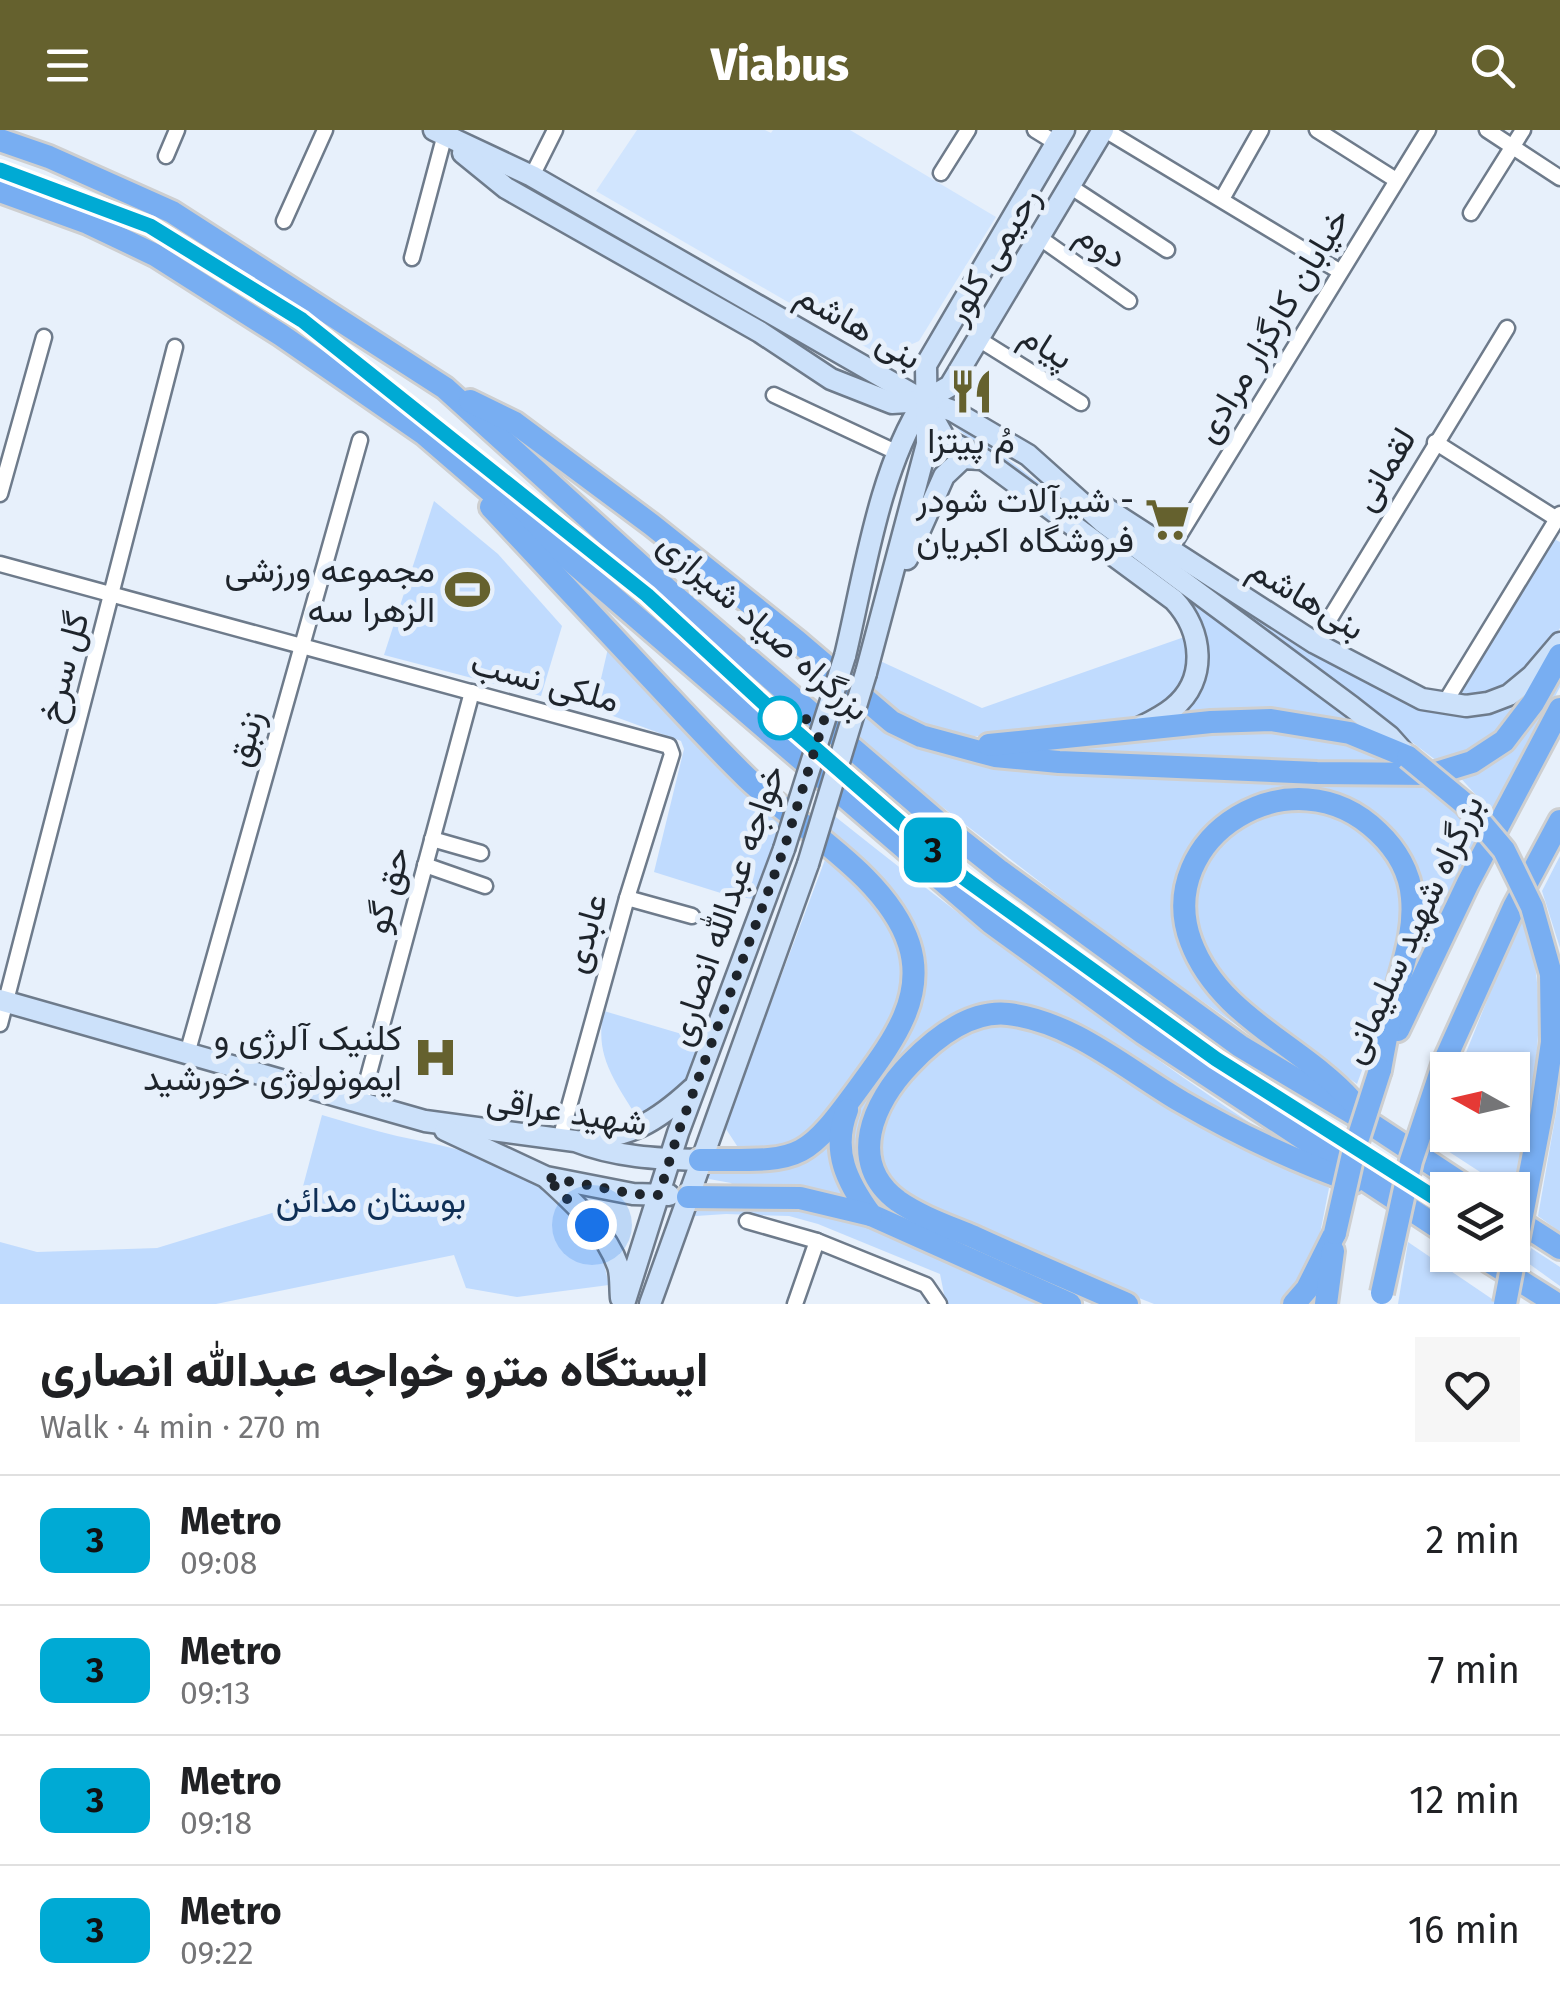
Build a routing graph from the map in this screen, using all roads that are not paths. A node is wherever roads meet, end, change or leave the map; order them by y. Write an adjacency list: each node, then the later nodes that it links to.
1 (177, 130): 16 (street)
2 (325, 130): 25 (street)
3 (555, 130): 18 (street)
4 (968, 130): 17 (street)
5 (1035, 130): 13 (street)
6 (1104, 130): 21 (main road, رحیمی کلور); 23 (street)
7 (1261, 130): 23 (street)
8 (1317, 130): 20 (street)
9 (1428, 130): 20 (street, خیابان کارگزار مرادی)
10 (1486, 130): 15 (street)
11 (1523, 130): 15 (street)
12 (438, 132): 18 (main road, بنی هاشم); 28 (street); 37 (main road, بنی هاشم)
13 (1060, 137): 37 (main road)
14 (0, 140): 35 (highway, بزرگراه صیاد شیرازی)
15 (1512, 146): 19 (street); 24 (street)
16 (166, 156)
17 (941, 173)
18 (532, 176): 37 (main road, بنی هاشم)
19 (1560, 178)
20 (1396, 180): 29 (street, خیابان کارگزار مرادی)
21 (1071, 186): 26 (main road, رحیمی کلور); 27 (street)
22 (0, 192): 39 (highway)
23 (1222, 199): 29 (street)
24 (1471, 213)
25 (284, 221)
26 (1040, 238): 30 (street, دوم); 33 (main road, رحیمی کلور)
27 (1168, 250)
28 (412, 258)
29 (1339, 271): 47 (street, خیابان کارگزار مرادی)
30 (1128, 301)
31 (1507, 328): 41 (street, لقمانی)
32 (44, 337): 45 (street)
33 (980, 340): 37 (main road, رحیمی کلور); 38 (street, پیام)
34 (175, 347): 49 (street, گل سرخ)
35 (446, 388): 60 (highway); 77 (highway, بزرگراه صیاد شیرازی)
36 (774, 395): 42 (street)
37 (924, 401): 42 (main road, خواجه عبدالله انصاری); 43 (main road); 44 (main road); 50 (main road, خواجه عبدالله انصاری)
38 (1082, 403)
39 (424, 434): 74 (highway); 83 (highway)
40 (360, 440): 53 (street, زنبق)
41 (1436, 442): 46 (street); 51 (street, لقمانی)
42 (898, 453): 73 (main road, خواجه عبدالله انصاری, bridge)
43 (1028, 454): 47 (main road, بنی‌هاشم); 61 (main road)
44 (983, 459): 50 (main road); 58 (main road)
45 (0, 494)
46 (1558, 517): 56 (street)
47 (1170, 552): 51 (main road, بنی‌هاشم)
48 (0, 564): 49 (street, ملکی نسب)
49 (113, 594): 53 (street, ملکی نسب); 69 (street, گل سرخ)
50 (884, 612): 80 (main road, خواجه عبدالله انصاری, bridge)
51 (1315, 643): 56 (main road, بنی‌هاشم)
52 (1560, 643): 56 (main road, بنی‌هاشم)
53 (302, 645): 55 (street, ملکی نسب); 71 (street, زنبق)
54 (1560, 655): 60 (highway)
55 (472, 692): 59 (street, ملکی نسب); 63 (street, حق گو)
56 (1444, 704)
57 (1560, 709): 72 (highway, بزرگراه شهید سلیمانی)
58 (1134, 730): 60 (highway); 61 (highway)
59 (669, 746): 67 (street, عابدی)
60 (970, 748)
61 (1408, 756): 104 (highway, bridge)
62 (1560, 821): 95 (highway, bridge)
63 (432, 839): 64 (street); 65 (street, حق گو)
64 (481, 853)
65 (425, 865): 66 (street); 75 (street, حق گو)
66 (485, 886)
67 (627, 898): 68 (street); 78 (street, عابدی)
68 (692, 916)
69 (3, 1000): 70 (street, گل سرخ); 71 (main road, شهید عراقی)
70 (0, 1024)
71 (187, 1054): 75 (main road, شهید عراقی)
72 (1380, 1070): 77 (highway); 90 (highway, بزرگراه شهید سلیمانی, bridge)
73 (697, 1085): 78 (main road); 79 (main road, خواجه عبدالله انصاری)
74 (851, 1098): 80 (highway); 86 (highway)
75 (360, 1103): 76 (main road, شهید عراقی)
76 (425, 1121): 78 (main road, شهید عراقی); 82 (main road, شهید عراقی)
77 (1374, 1126): 81 (highway, بزرگراه صیاد شیرازی)
78 (568, 1141): 79 (main road, شهید عراقی)
79 (670, 1160): 80 (main road, شهید عراقی); 84 (main road, خواجه عبدالله انصاری)
80 (700, 1160): 85 (main road, خواجه عبدالله انصاری)
81 (1444, 1172)
82 (546, 1177): 84 (main road, شهید عراقی); 96 (main road)
83 (1386, 1194): 88 (highway); 101 (highway)
84 (659, 1195): 85 (main road, شهید عراقی); 96 (main road, خواجه عبدالله انصاری)
85 (688, 1197): 86 (highway); 97 (main road, خواجه عبدالله انصاری)
86 (871, 1215): 100 (highway)
87 (748, 1221): 91 (street)
88 (1430, 1222)
89 (1530, 1229): 92 (highway)
90 (1335, 1233): 102 (highway); 103 (highway, بزرگراه شهید سلیمانی)
91 (817, 1241): 98 (street); 99 (street)
92 (1560, 1248)
93 (1493, 1272): 105 (highway)
94 (1505, 1272): 106 (highway)
95 (1381, 1299)
96 (623, 1304)
97 (650, 1304)
98 (795, 1304)
99 (939, 1304)
100 (1070, 1304)
101 (1127, 1304)
102 (1294, 1304)
103 (1326, 1304)
104 (1505, 1304)
105 (1520, 1304)
106 (1557, 1304)

